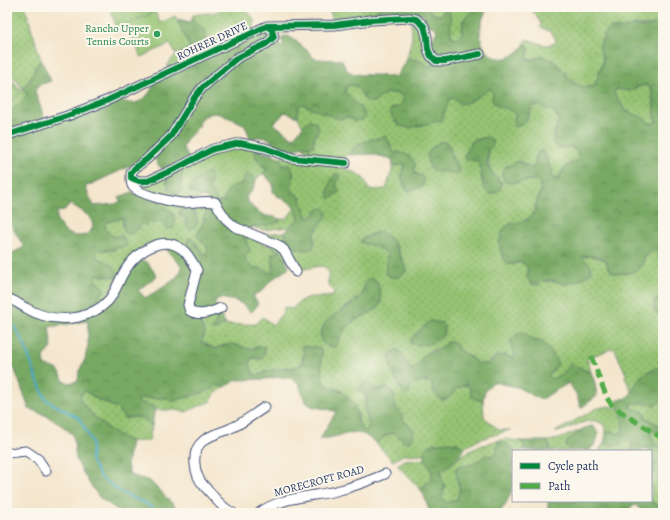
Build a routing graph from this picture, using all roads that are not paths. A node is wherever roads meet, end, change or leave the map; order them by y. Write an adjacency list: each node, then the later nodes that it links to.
1 (267, 26): 2 (street, ROHRER DRIVE); 3 (street, ROHRER DRIVE); 5 (street)
2 (480, 54)
3 (7, 135)
4 (346, 163): 5 (street)
5 (131, 178): 6 (street)
6 (296, 272)
7 (7, 298): 8 (street)
8 (221, 308)
9 (265, 407): 13 (street)
10 (7, 453): 11 (street)
11 (46, 471)
12 (385, 474): 14 (street, MORECROFT ROAD)
13 (233, 513)
14 (259, 513)

